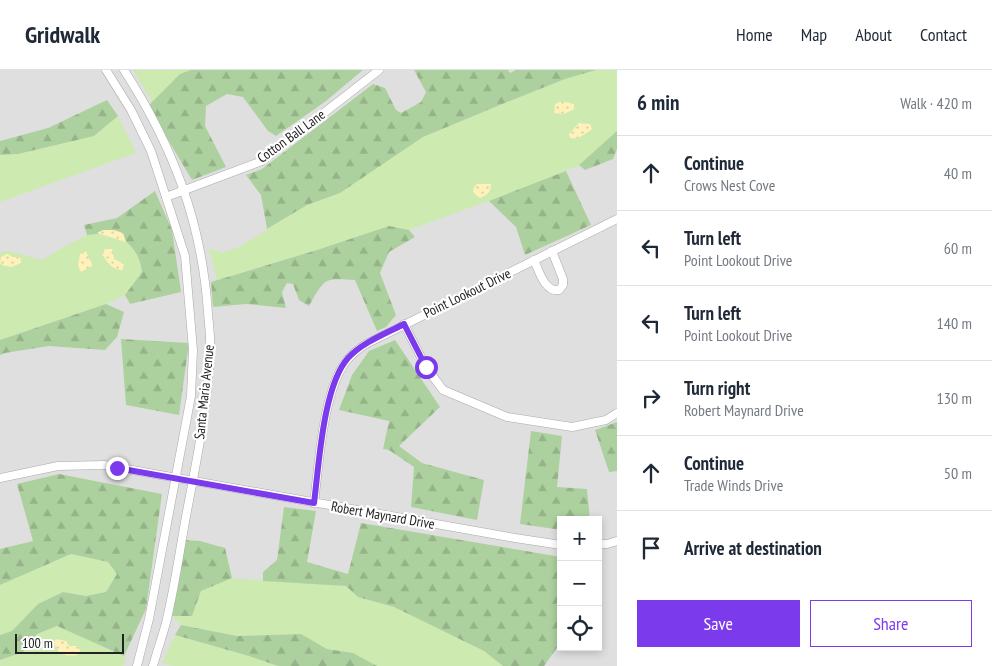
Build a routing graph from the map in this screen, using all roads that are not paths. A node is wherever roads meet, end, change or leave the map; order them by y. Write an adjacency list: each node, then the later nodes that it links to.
1 (106, 70): 5 (street, Santa Maria Avenue)
2 (124, 70): 4 (street, Santa Maria Avenue)
3 (379, 70): 6 (street, Cotton Ball Lane)
4 (143, 100): 5 (street); 6 (street, Santa Maria Avenue)
5 (131, 110): 7 (street, Santa Maria Avenue)
6 (184, 191): 7 (street, Cotton Ball Lane); 10 (street, Santa Maria Avenue)
7 (166, 197): 11 (street, Santa Maria Avenue)
8 (617, 219): 9 (street, Point Lookout Drive)
9 (552, 251): 12 (street, Point Lookout Drive); 12 (street)
10 (201, 254): 11 (street); 17 (street, Santa Maria Avenue)
11 (185, 256): 16 (street, Santa Maria Avenue)
12 (534, 260): 13 (street, Point Lookout Drive)
13 (404, 324): 14 (street); 18 (street, Point Lookout Drive)
14 (617, 413)
15 (0, 478): 16 (street, Robert Maynard Drive)
16 (176, 479): 17 (street, Robert Maynard Drive); 22 (street, Santa Maria Avenue)
17 (193, 482): 18 (street, Robert Maynard Drive); 23 (street, Santa Maria Avenue)
18 (314, 503): 20 (street, Robert Maynard Drive)
19 (617, 541): 21 (street)
20 (557, 544)
21 (602, 544)
22 (137, 666)
23 (153, 666)

